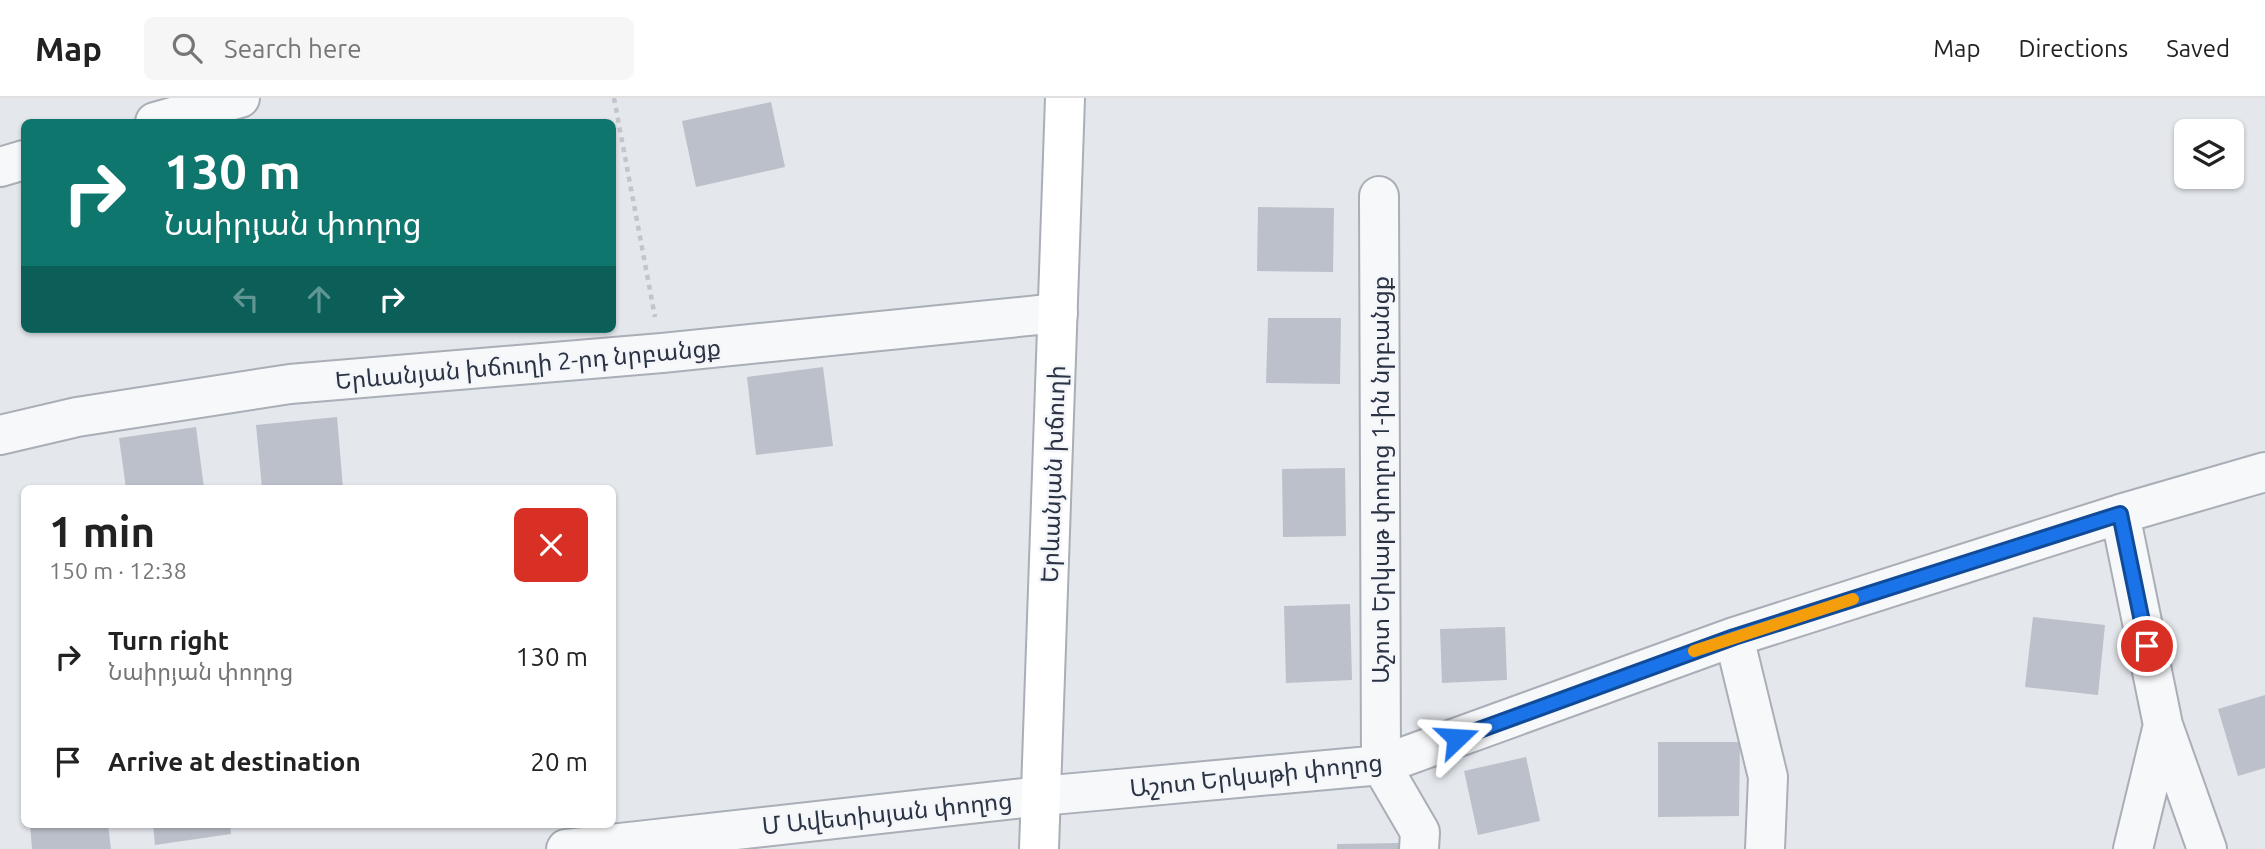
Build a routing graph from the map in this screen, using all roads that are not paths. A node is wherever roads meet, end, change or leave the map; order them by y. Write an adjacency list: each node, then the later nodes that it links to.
1 (240, 98): 3 (street)
2 (1065, 98): 7 (street, Երևանյան խճուղի)
3 (166, 119)
4 (21, 161): 5 (street)
5 (0, 167)
6 (1379, 196): 13 (street, Աշոտ Երկաթ փողոց 1-ին նրբանցք)
7 (1058, 313): 8 (street, Երևանյան խճուղի 2-րդ նրբանցք); 14 (street, Երևանյան խճուղի)
8 (0, 435)
9 (2265, 472): 10 (street, Աշոտ Երկաթի փողոց)
10 (2120, 514): 11 (street, Աշոտ Երկաթի փողոց); 12 (street)
11 (1734, 637): 13 (street, Աշոտ Երկաթի փողոց); 19 (street)
12 (2163, 725): 20 (street); 21 (street)
13 (1381, 765): 14 (street, Աշոտ Երկաթի փողոց); 18 (street)
14 (1041, 796): 15 (street, Մ Ավետիսյան փողոց); 17 (street, Երևանյան խճուղի)
15 (618, 846): 16 (street, Մ Ավետիսյան փողոց)
16 (566, 849)
17 (1040, 849)
18 (1419, 849)
19 (1765, 849)
20 (2133, 849)
21 (2207, 849)

